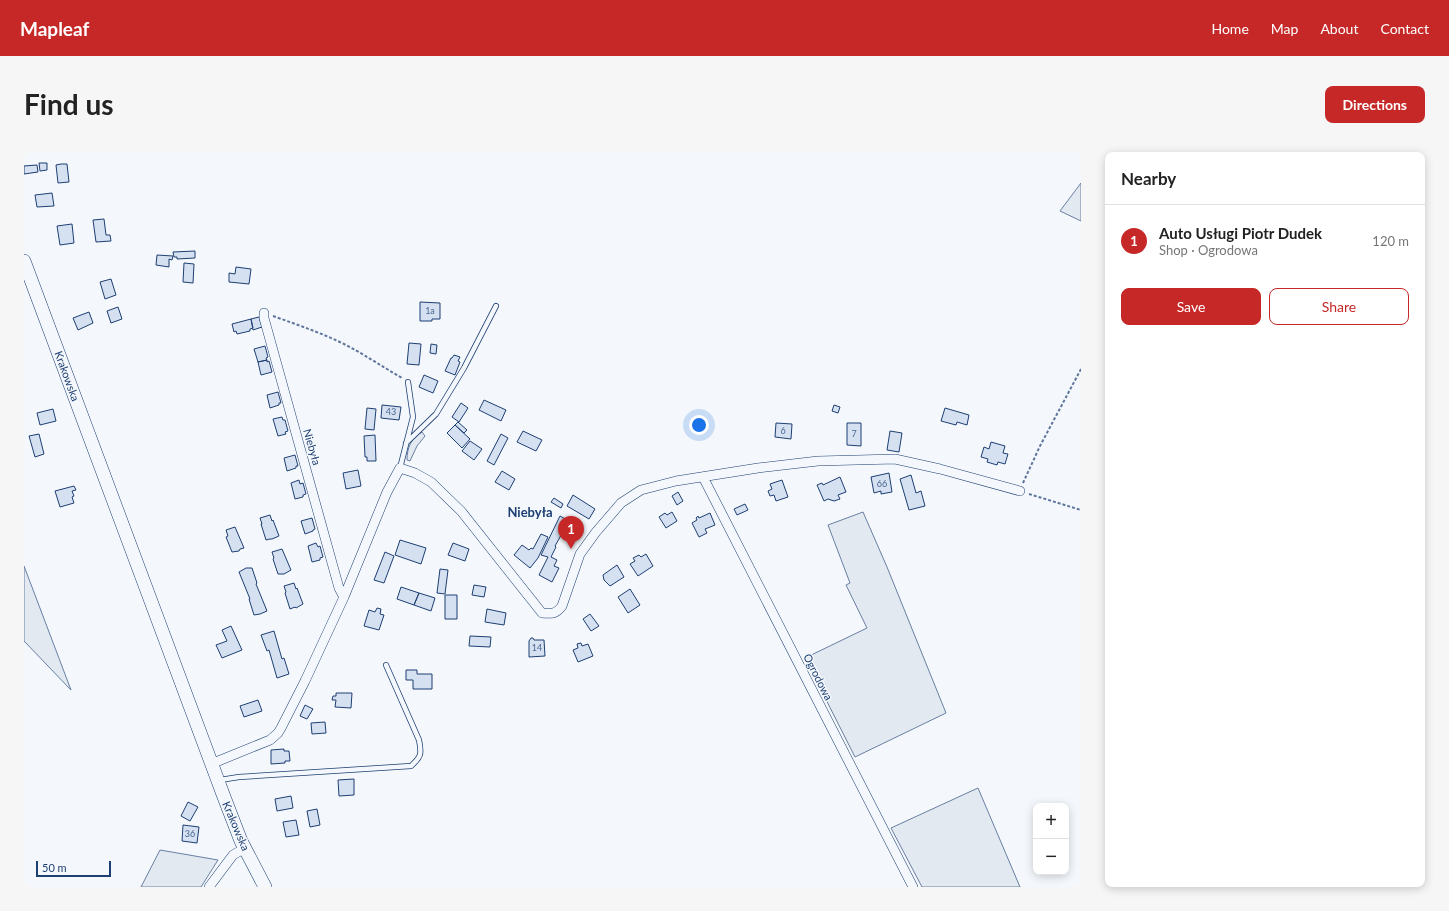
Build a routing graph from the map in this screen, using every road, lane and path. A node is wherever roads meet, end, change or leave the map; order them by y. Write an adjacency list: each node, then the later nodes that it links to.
1 (24, 261): 13 (main road, Krakowska)
2 (496, 306): 6 (lane)
3 (264, 313): 5 (path); 11 (street, Niebyła)
4 (1081, 368): 9 (path)
5 (408, 382): 6 (lane)
6 (406, 443): 7 (lane)
7 (400, 468): 8 (street); 11 (street)
8 (703, 477): 9 (street); 18 (street, Ogrodowa)
9 (1020, 491): 10 (path)
10 (1081, 510)
11 (344, 597): 13 (street)
12 (386, 665): 14 (lane)
13 (211, 764): 14 (main road, Krakowska)
14 (218, 781): 15 (main road, Krakowska)
15 (245, 848): 16 (street); 17 (main road, Krakowska)
16 (209, 887)
17 (265, 887)
18 (913, 887)

